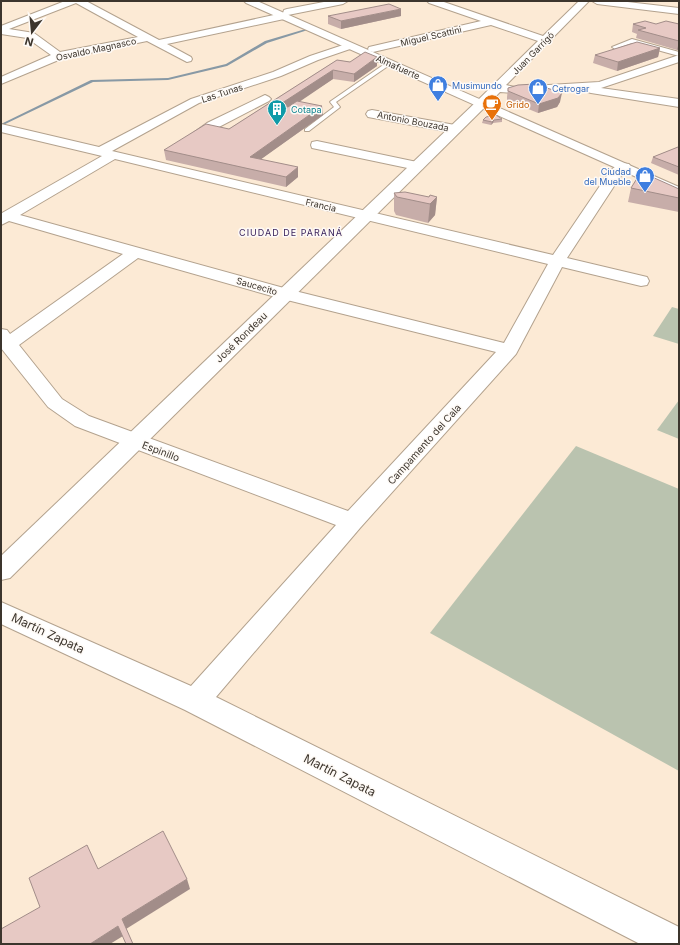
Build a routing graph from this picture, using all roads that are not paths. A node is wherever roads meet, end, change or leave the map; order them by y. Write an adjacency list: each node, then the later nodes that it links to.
1 (74, 1): 12 (street)
2 (79, 1): 14 (street)
3 (249, 1): 10 (street, Almafuerte)
4 (261, 1): 10 (street, Almafuerte)
5 (343, 1): 10 (street, Osvaldo Magnasco)
6 (432, 1): 11 (street)
7 (584, 1): 13 (street, Juan Garrigó)
8 (597, 1): 9 (street)
9 (679, 11)
10 (285, 14): 14 (street, Osvaldo Magnasco); 15 (street, Almafuerte); 17 (street, Almafuerte)
11 (490, 22): 13 (street); 17 (street, Miguel Scattini)
12 (1, 30): 19 (street)
13 (545, 40): 26 (street, Juan Garrigó)
14 (152, 41): 19 (street, Osvaldo Magnasco); 21 (street)
15 (349, 46): 22 (street, Almafuerte); 25 (street, Las Tunas)
16 (615, 47): 18 (lane)
17 (373, 49): 27 (street, Almafuerte)
18 (679, 54)
19 (58, 56): 23 (street, Osvaldo Magnasco)
20 (679, 58): 24 (street)
21 (187, 59)
22 (389, 63): 27 (street, Almafuerte); 32 (lane)
23 (1, 81)
24 (576, 87): 26 (street); 28 (street)
25 (236, 88): 34 (street); 35 (street, Las Tunas)
26 (498, 88): 27 (street, Juan Garrigó)
27 (484, 102): 31 (street, José Rondeau); 39 (street, Almafuerte); 40 (street, Almafuerte)
28 (679, 104)
29 (372, 114): 31 (street, Antonio Bouzada)
30 (1, 128): 35 (street, Francia)
31 (455, 129): 38 (street, José Rondeau)
32 (307, 130)
33 (317, 145): 38 (street)
34 (178, 148)
35 (106, 154): 37 (street, Francia); 43 (street, Las Tunas)
36 (165, 156): 37 (street)
37 (152, 165): 42 (street, Francia)
38 (417, 166): 42 (street, José Rondeau)
39 (624, 167): 41 (street, Almafuerte); 45 (street, Campamento del Cala)
40 (679, 182)
41 (679, 192)
42 (367, 216): 45 (street, Francia); 47 (street, José Rondeau)
43 (4, 218): 44 (street, Saucecito)
44 (136, 252): 47 (street, Saucecito); 48 (street)
45 (558, 260): 46 (street, Francia); 49 (street, Campamento del Cala)
46 (641, 281)
47 (286, 294): 49 (street, Saucecito); 50 (street, José Rondeau)
48 (4, 339): 50 (street, Espinillo)
49 (509, 350): 51 (street, Campamento del Cala)
50 (135, 441): 51 (street, Espinillo); 52 (street, José Rondeau)
51 (352, 522): 54 (street, Campamento del Cala)
52 (1, 570)
53 (1, 612): 54 (street, Martín Zapata)
54 (195, 701): 55 (street, Martín Zapata)
55 (676, 939)

